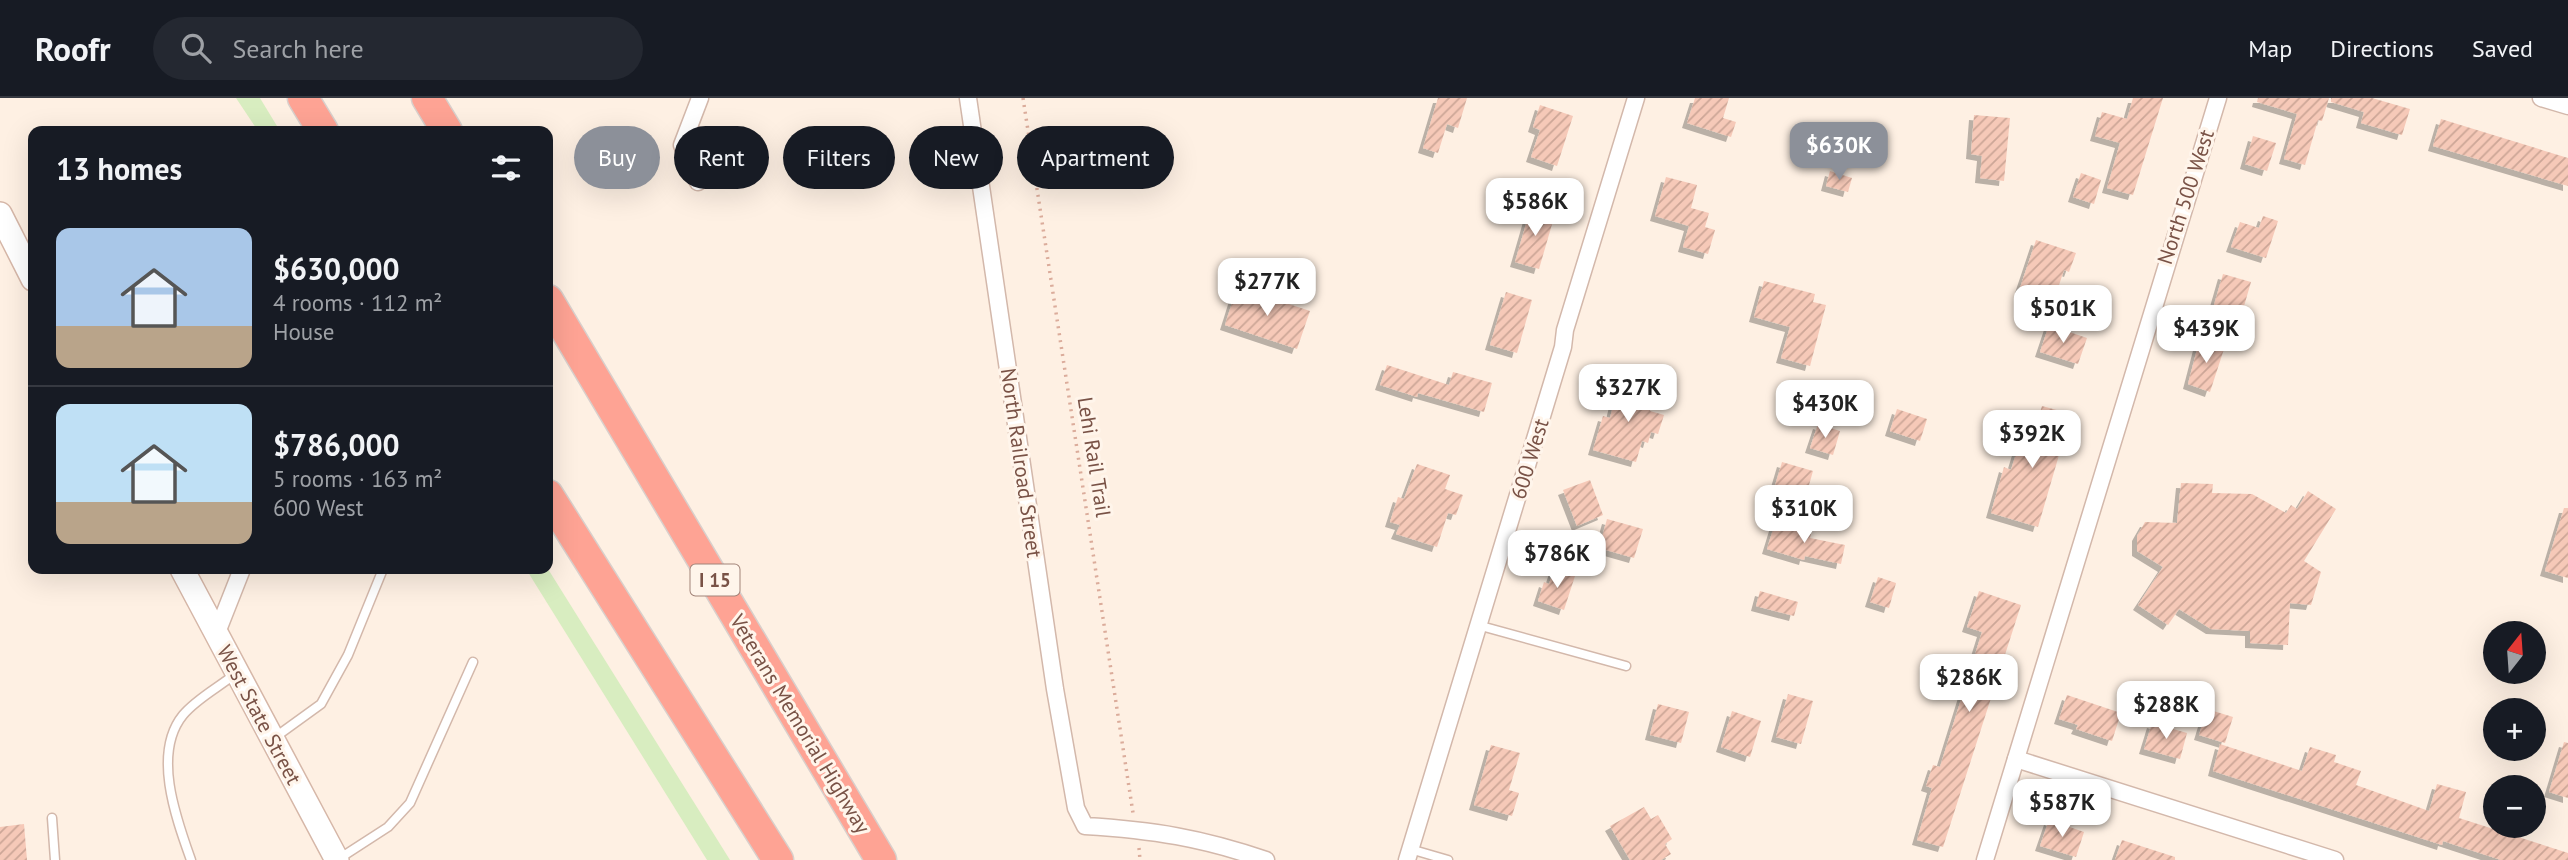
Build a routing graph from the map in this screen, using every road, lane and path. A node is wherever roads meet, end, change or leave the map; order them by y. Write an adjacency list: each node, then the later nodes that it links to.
1 (303, 98): 10 (highway)
2 (427, 98): 11 (highway)
3 (700, 98): 12 (street)
4 (968, 98): 35 (street, North Railroad Street)
5 (1023, 98): 28 (path, Lehi Rail Trail)
6 (1636, 98): 20 (street, 600 West)
7 (2218, 98): 26 (street, North 500 West)
8 (2541, 98): 9 (street)
9 (2568, 106)
10 (320, 126)
11 (444, 126)
12 (689, 126)
13 (0, 214): 14 (main road)
14 (28, 265)
15 (553, 308): 34 (highway, Veterans Memorial Highway / I 15)
16 (553, 503): 33 (highway)
17 (185, 574): 21 (main road, West State Street)
18 (240, 574): 21 (street)
19 (381, 574): 25 (lane)
20 (1480, 626): 23 (lane); 29 (street, 600 West)
21 (216, 635): 24 (main road, West State Street)
22 (473, 662): 32 (lane)
23 (1626, 666)
24 (236, 673): 25 (main road, West State Street); 31 (lane)
25 (272, 740): 32 (main road, West State Street)
26 (2015, 760): 37 (street, North 500 West); 38 (street)
27 (52, 818): 30 (lane)
28 (1134, 820)
29 (1409, 854): 36 (lane)
30 (55, 860)
31 (191, 860)
32 (337, 860)
33 (778, 860)
34 (881, 860)
35 (1266, 860)
36 (1448, 860)
37 (1985, 860)
38 (2335, 860)

